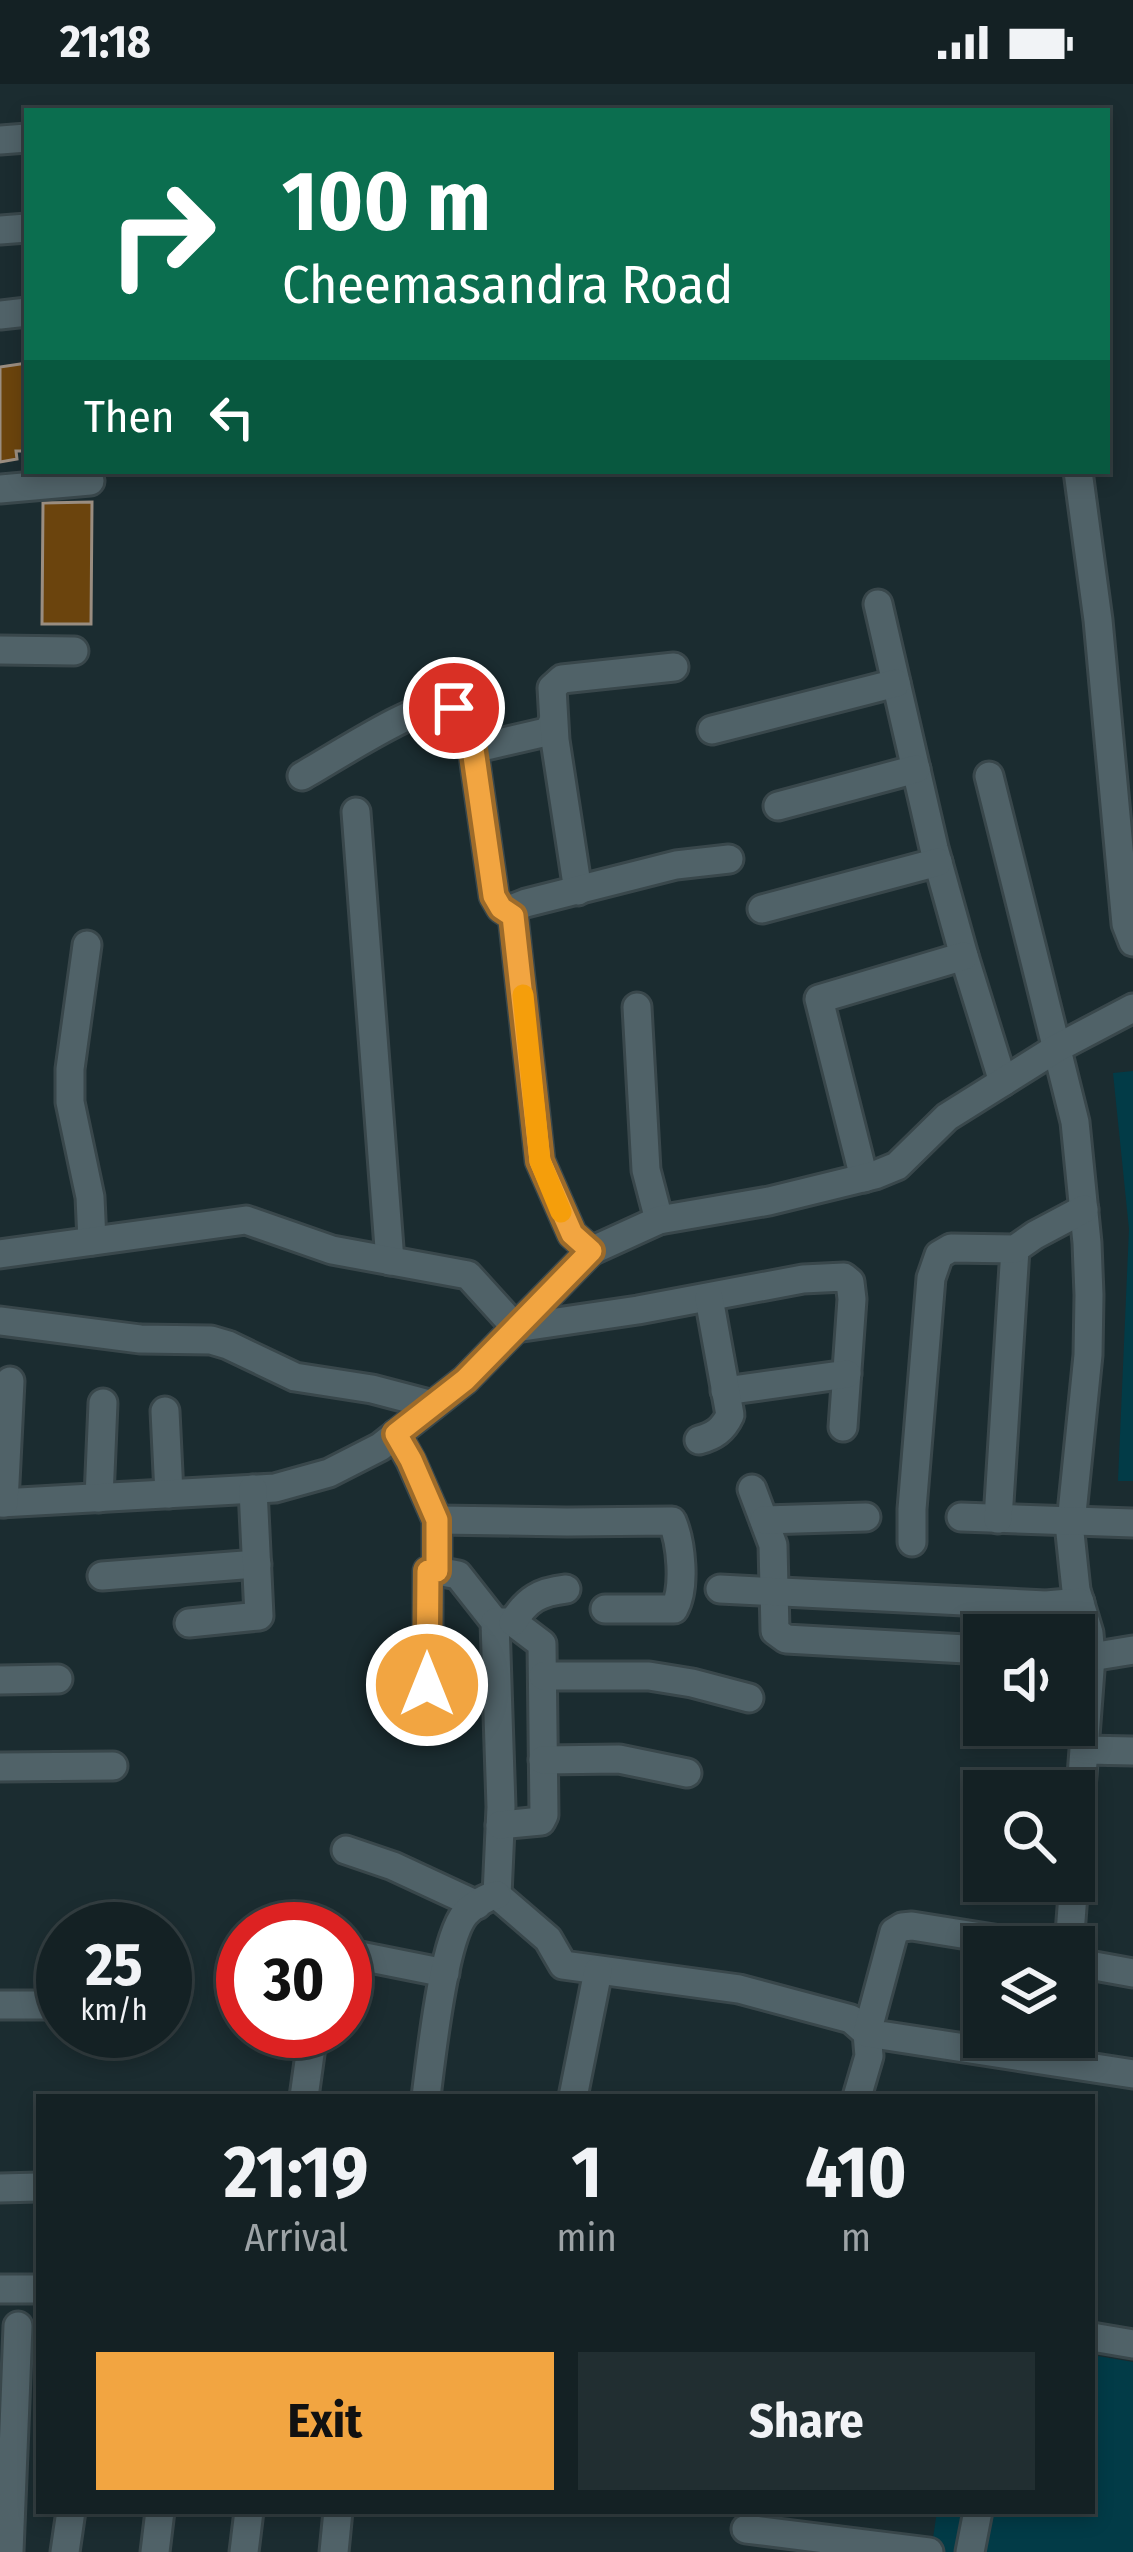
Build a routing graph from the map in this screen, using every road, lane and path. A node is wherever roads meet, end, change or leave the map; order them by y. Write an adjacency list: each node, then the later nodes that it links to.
1 (1078, 474): 22 (street)
2 (90, 481): 3 (street)
3 (0, 489)
4 (878, 604): 8 (street)
5 (0, 650): 6 (street)
6 (74, 650)
7 (674, 667): 9 (street)
8 (896, 683): 10 (street); 12 (street)
9 (554, 721): 11 (street); 19 (street)
10 (712, 730)
11 (473, 749): 13 (street); 21 (street)
12 (916, 769): 15 (street); 18 (street)
13 (302, 776)
14 (989, 776): 27 (street)
15 (778, 806)
16 (356, 812): 36 (street)
17 (729, 859): 19 (street)
18 (938, 862): 20 (street); 24 (street)
19 (578, 891): 21 (street)
20 (762, 909)
21 (513, 916): 34 (street)
22 (1133, 942)
23 (87, 945): 32 (street)
24 (964, 956): 28 (street); 29 (street)
25 (637, 1007): 31 (street)
26 (1133, 1008): 27 (street)
27 (1057, 1048): 28 (street); 30 (street)
28 (1003, 1082): 29 (street)
29 (864, 1178): 31 (street)
30 (1084, 1209): 33 (street); 59 (street)
31 (659, 1220): 34 (street)
32 (92, 1240): 35 (street); 36 (street)
33 (1015, 1249): 56 (street); 61 (street)
34 (591, 1251): 39 (street)
35 (0, 1254)
36 (390, 1261): 39 (street)
37 (709, 1298): 39 (street); 40 (street); 42 (street)
38 (0, 1321): 44 (street)
39 (516, 1328): 44 (street)
40 (847, 1374): 42 (street); 46 (street)
41 (10, 1381): 53 (street)
42 (725, 1391): 48 (street)
43 (103, 1403): 52 (street)
44 (433, 1405): 47 (street)
45 (165, 1411): 51 (street)
46 (844, 1427)
47 (396, 1434): 49 (street); 57 (street)
48 (699, 1440)
49 (253, 1489): 51 (street); 62 (street)
50 (752, 1489): 58 (street)
51 (169, 1494): 52 (street)
52 (99, 1498): 53 (street)
53 (2, 1503)
54 (866, 1516): 58 (street)
55 (961, 1517): 56 (street)
56 (998, 1519): 59 (street)
57 (437, 1520): 63 (street); 69 (street)
58 (764, 1520): 67 (street)
59 (1071, 1523): 60 (street); 68 (street)
60 (1133, 1523)
61 (912, 1542)
62 (256, 1564): 64 (street); 72 (street)
63 (437, 1571): 71 (street); 80 (street)
64 (102, 1576)
65 (720, 1588): 67 (street)
66 (566, 1589): 71 (street)
67 (774, 1590): 68 (street); 73 (street)
68 (1080, 1602): 70 (street)
69 (605, 1609)
70 (1083, 1614)
71 (504, 1622): 76 (street); 88 (street)
72 (189, 1623)
73 (963, 1649)
74 (1133, 1650): 75 (street)
75 (1095, 1655)
76 (543, 1676): 79 (street); 84 (street)
77 (58, 1679): 78 (street)
78 (0, 1680)
79 (748, 1698)
80 (428, 1722)
81 (1084, 1746): 82 (street)
82 (1084, 1750): 83 (street); 91 (street)
83 (1133, 1751)
84 (543, 1760): 87 (street); 88 (street)
85 (113, 1766): 86 (street)
86 (0, 1767)
87 (687, 1772)
88 (500, 1825): 90 (street)
89 (346, 1850): 90 (street)
90 (487, 1900): 95 (street); 96 (street)
91 (1071, 1926)
92 (963, 1934): 100 (street)
93 (372, 1958): 96 (street)
94 (1095, 1966): 97 (street)
95 (598, 1971): 100 (street); 105 (street)
96 (445, 1973): 104 (street)
97 (1133, 1973)
98 (0, 2005): 99 (street)
99 (36, 2005)
100 (867, 2033): 102 (street); 106 (street)
101 (309, 2058): 103 (street)
102 (1133, 2074)
103 (304, 2094)
104 (426, 2094)
105 (574, 2094)
106 (857, 2094)
107 (36, 2187): 108 (street)
108 (0, 2188)
109 (0, 2288): 110 (street)
110 (36, 2289)
111 (17, 2326): 120 (street)
112 (1095, 2338): 113 (street)
113 (1133, 2344)
114 (71, 2514): 121 (street)
115 (160, 2514): 122 (street)
116 (249, 2514): 123 (street)
117 (338, 2514): 124 (street)
118 (977, 2514): 126 (street)
119 (746, 2531): 125 (street)
120 (9, 2552)
121 (65, 2552)
122 (155, 2552)
123 (244, 2552)
124 (334, 2552)
125 (929, 2552)
126 (970, 2552)

